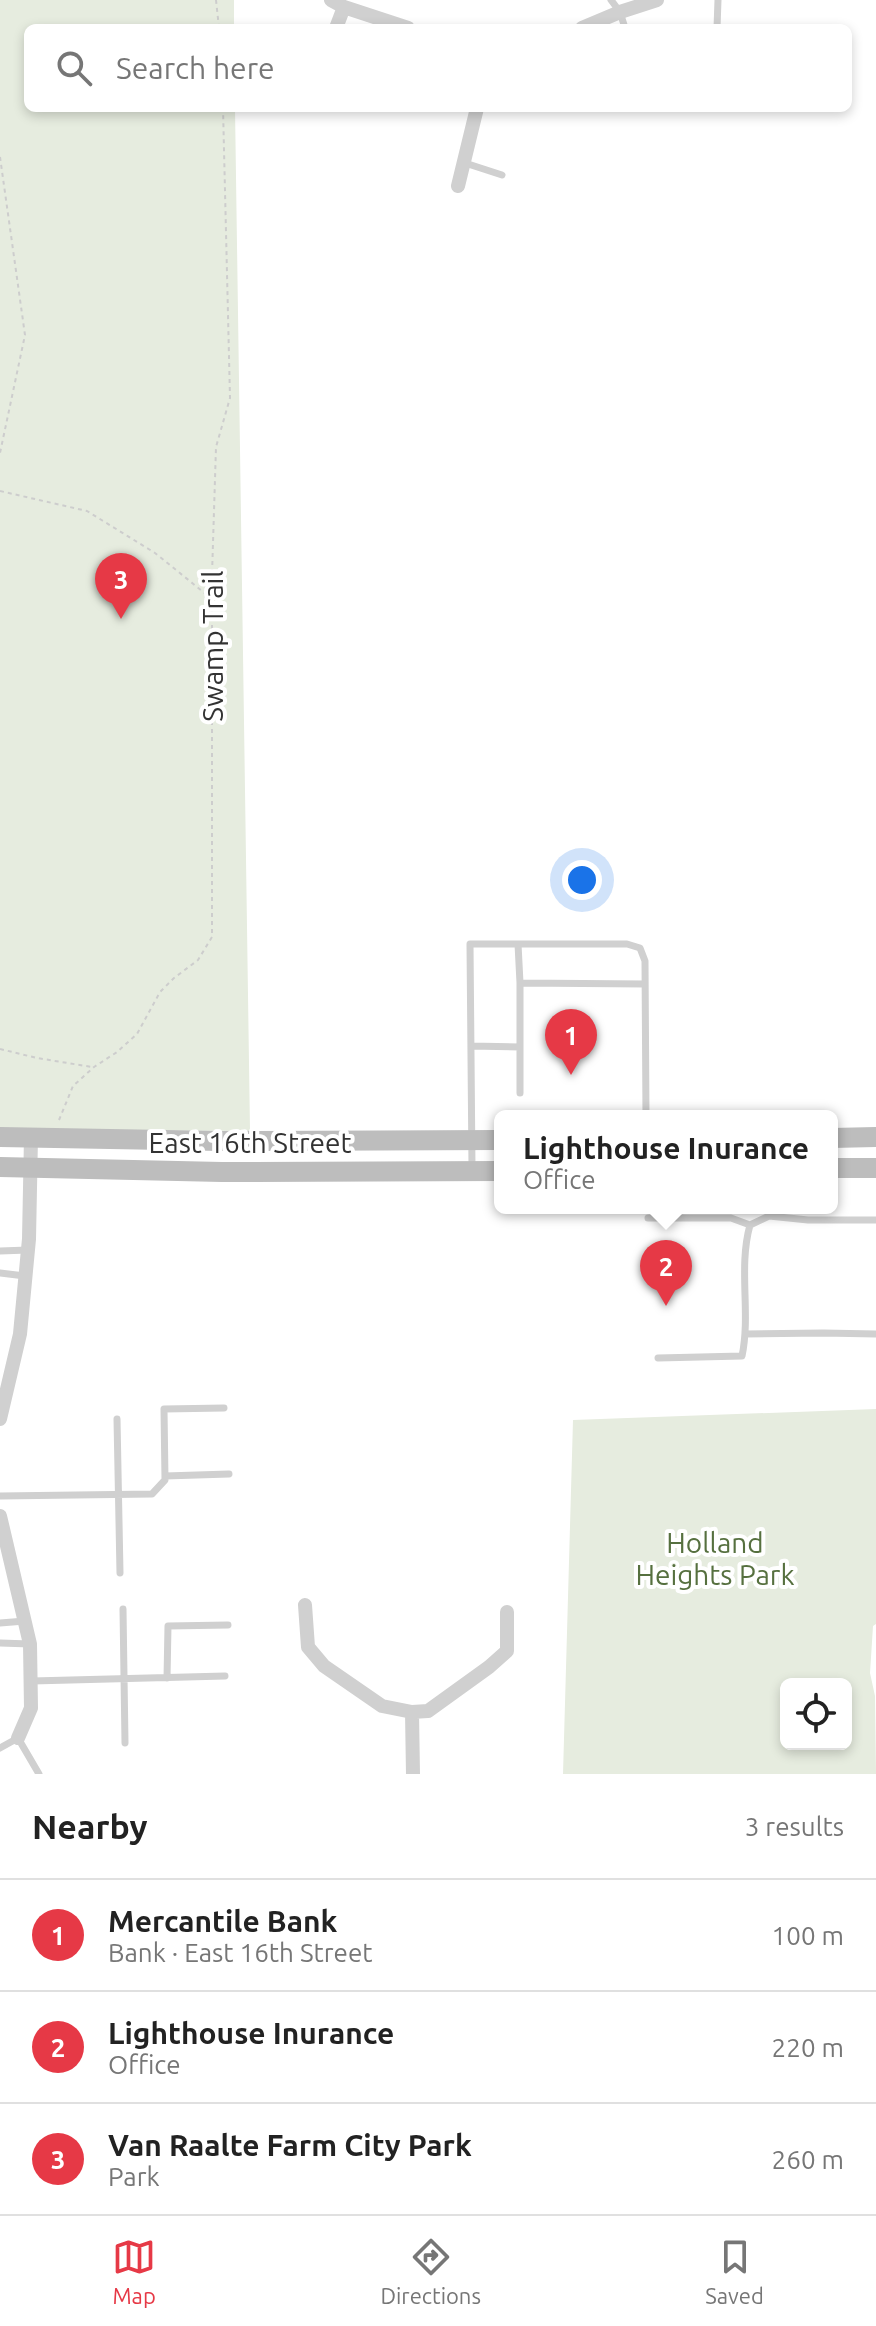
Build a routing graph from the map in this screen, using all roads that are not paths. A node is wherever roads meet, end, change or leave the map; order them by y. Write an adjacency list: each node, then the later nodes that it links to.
1 (657, 0): 4 (street)
2 (718, 0): 8 (lane)
3 (338, 3): 5 (street); 6 (street)
4 (615, 6): 7 (street)
5 (336, 24)
6 (397, 24)
7 (588, 24)
8 (717, 24)
9 (476, 112): 10 (street)
10 (465, 163): 11 (lane); 12 (street)
11 (502, 175)
12 (458, 186)
13 (518, 944): 14 (lane); 15 (lane); 16 (lane)
14 (520, 983): 15 (lane); 17 (lane)
15 (645, 984): 19 (lane)
16 (471, 1046): 17 (lane); 24 (lane)
17 (520, 1047): 18 (lane)
18 (520, 1093)
19 (646, 1110)
20 (0, 1137): 21 (main road, East 16th Street)
21 (31, 1137): 24 (main road, East 16th Street); 27 (street)
22 (876, 1137): 23 (main road)
23 (838, 1138)
24 (472, 1140): 25 (main road, East 16th Street); 30 (lane)
25 (494, 1140)
26 (0, 1167): 27 (main road, East 16th Street)
27 (30, 1167): 30 (main road, East 16th Street); 37 (street)
28 (838, 1168): 29 (main road)
29 (876, 1168)
30 (472, 1171): 31 (main road, East 16th Street)
31 (494, 1171)
32 (766, 1214): 36 (lane)
33 (779, 1214): 35 (lane)
34 (648, 1218): 36 (lane)
35 (876, 1220)
36 (750, 1225): 41 (lane)
37 (28, 1250): 38 (lane); 40 (street)
38 (0, 1251)
39 (0, 1273): 40 (lane)
40 (25, 1276): 45 (street)
41 (745, 1334): 42 (lane); 43 (lane)
42 (876, 1334)
43 (658, 1358)
44 (224, 1408): 48 (lane)
45 (1, 1411)
46 (117, 1419): 50 (lane)
47 (229, 1474): 48 (lane)
48 (165, 1476): 50 (lane)
49 (0, 1496): 50 (lane)
50 (118, 1496): 53 (lane)
51 (0, 1516): 52 (street)
52 (3, 1543): 57 (street)
53 (120, 1573)
54 (305, 1605): 66 (street)
55 (123, 1609): 64 (lane)
56 (507, 1612): 66 (street)
57 (25, 1621): 58 (lane); 61 (street)
58 (0, 1623)
59 (228, 1625): 63 (lane)
60 (0, 1643): 61 (lane)
61 (30, 1644): 65 (street)
62 (225, 1676): 63 (lane)
63 (167, 1678): 64 (lane)
64 (124, 1680): 65 (lane); 68 (lane)
65 (32, 1681): 67 (street)
66 (412, 1712): 71 (street)
67 (18, 1738): 69 (lane); 70 (lane)
68 (125, 1743)
69 (0, 1748)
70 (39, 1774)
71 (413, 1774)

